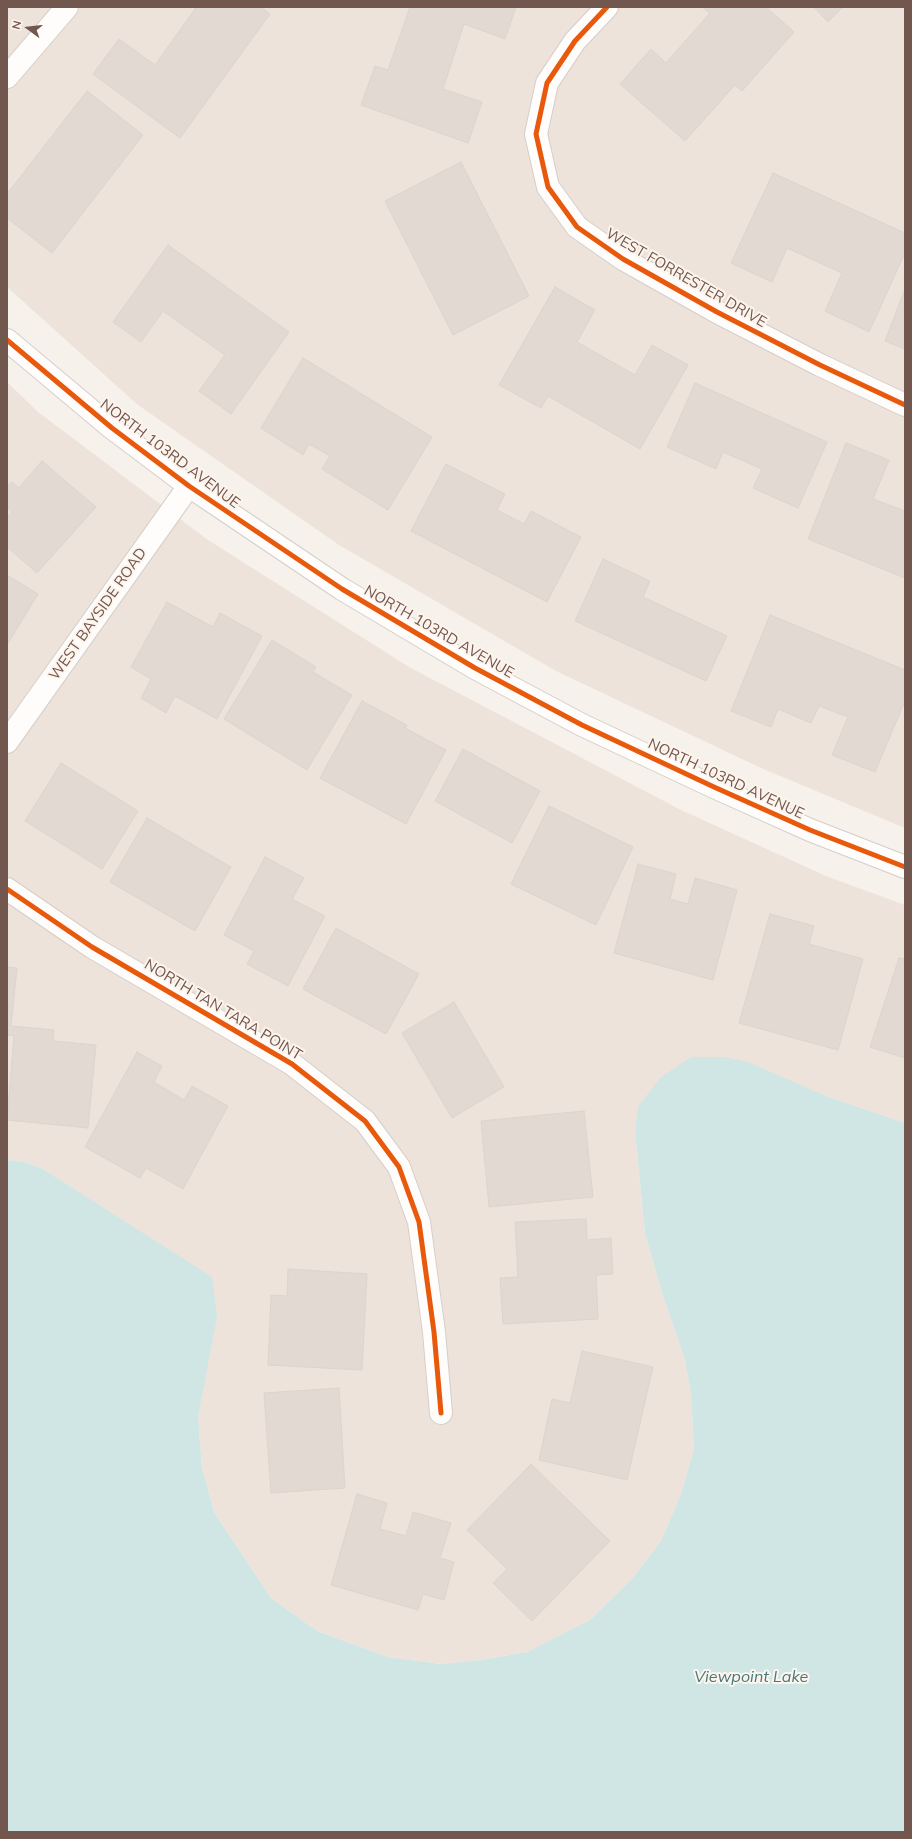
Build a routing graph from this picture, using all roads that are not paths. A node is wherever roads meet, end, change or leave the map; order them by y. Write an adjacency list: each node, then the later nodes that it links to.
1 (67, 7): 3 (street)
2 (607, 7): 5 (street, WEST FORRESTER DRIVE)
3 (7, 77)
4 (7, 340): 6 (street, NORTH 103RD AVENUE)
5 (905, 405)
6 (189, 486): 7 (street, WEST BAYSIDE ROAD); 8 (street, NORTH 103RD AVENUE)
7 (7, 742)
8 (905, 867)
9 (7, 889): 10 (street, NORTH TAN TARA POINT)
10 (441, 1413)

